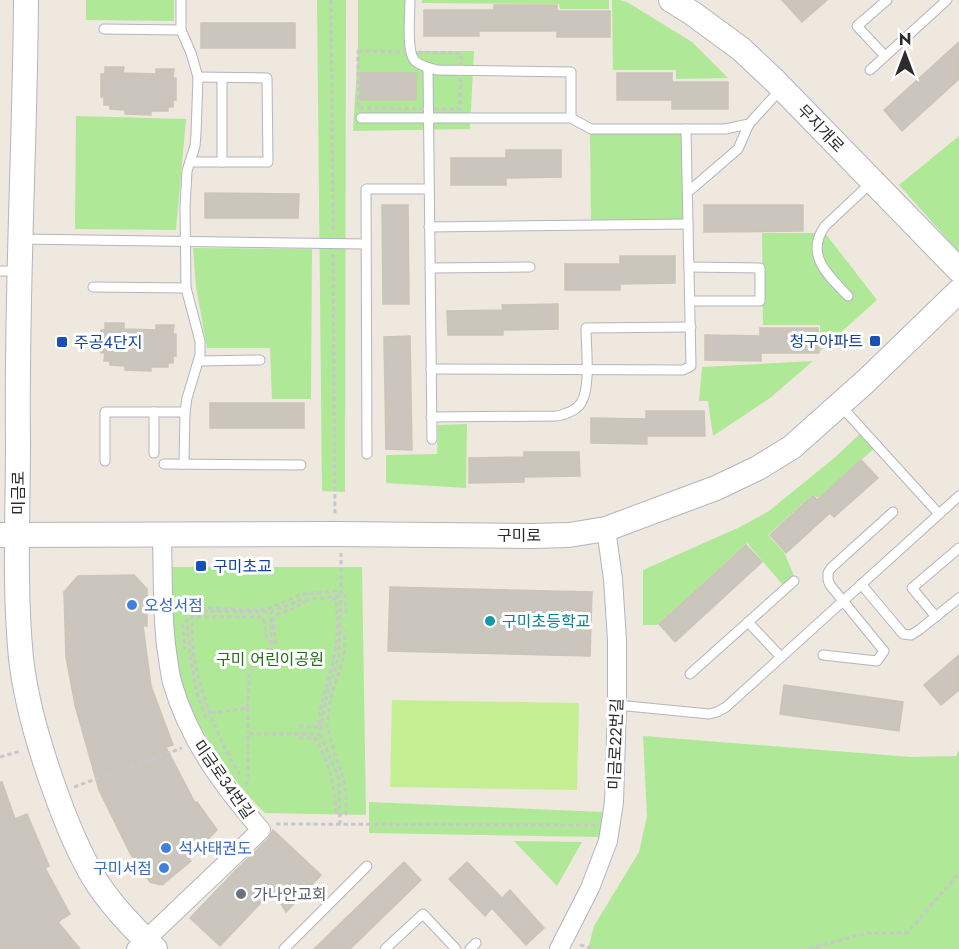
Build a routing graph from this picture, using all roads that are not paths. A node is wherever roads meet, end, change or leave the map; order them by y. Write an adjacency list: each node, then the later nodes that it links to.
1 (26, 0): 27 (street, 미금로)
2 (181, 0): 8 (lane)
3 (410, 0): 10 (lane)
4 (671, 0): 14 (street, 무지개로)
5 (887, 0): 9 (lane)
6 (947, 0): 9 (lane)
7 (104, 29): 8 (lane)
8 (181, 30): 12 (lane)
9 (885, 56): 11 (lane)
10 (428, 68): 16 (lane); 17 (lane)
11 (870, 70)
12 (198, 77): 13 (lane); 20 (lane)
13 (222, 78): 21 (lane); 21 (lane)
14 (782, 88): 18 (lane); 22 (street, 무지개로)
15 (361, 118): 16 (lane)
16 (428, 118): 17 (lane); 23 (lane)
17 (571, 118): 19 (lane)
18 (749, 124): 19 (lane); 24 (lane)
19 (686, 129): 24 (lane)
20 (190, 162): 21 (lane); 28 (lane)
21 (222, 162)
22 (873, 181): 33 (street, 무지개로); 38 (lane)
23 (429, 189): 26 (lane); 29 (lane)
24 (687, 192): 25 (lane)
25 (688, 224): 26 (lane); 31 (lane)
26 (429, 227): 32 (lane)
27 (21, 239): 28 (lane); 34 (street, 미금로)
28 (185, 242): 29 (lane); 36 (lane)
29 (366, 244): 51 (lane)
30 (530, 267): 32 (lane)
31 (689, 267): 39 (lane); 39 (lane)
32 (430, 268): 43 (lane)
33 (959, 270)
34 (10, 271): 60 (street, 미금로)
35 (93, 287): 36 (lane)
36 (186, 288): 42 (lane)
37 (959, 291): 45 (street, 구미로)
38 (848, 296)
39 (690, 301): 40 (lane)
40 (691, 327): 44 (lane); 44 (lane)
41 (260, 360): 42 (lane)
42 (199, 361): 47 (lane)
43 (431, 369): 44 (lane); 48 (lane)
44 (587, 369): 48 (lane)
45 (840, 405): 58 (lane); 59 (street, 구미로)
46 (154, 412): 47 (lane); 50 (lane); 52 (lane)
47 (184, 412): 54 (lane)
48 (432, 417): 49 (lane)
49 (432, 439)
50 (154, 453)
51 (367, 454)
52 (105, 461)
53 (164, 464): 54 (lane)
54 (184, 464): 55 (lane)
55 (300, 465)
56 (959, 496): 58 (lane)
57 (893, 512): 66 (lane)
58 (939, 514): 64 (lane)
59 (606, 529): 61 (street, 구미로); 72 (street, 미금로22번길)
60 (9, 535): 61 (street, 구미로); 74 (street, 미금로)
61 (162, 535): 74 (street, 미금로34번길)
62 (959, 548): 67 (lane)
63 (794, 581): 68 (lane)
64 (861, 584): 66 (lane); 67 (lane)
65 (959, 598): 67 (lane)
66 (842, 601): 69 (lane); 70 (lane)
67 (936, 617)
68 (748, 622): 70 (lane); 71 (lane)
69 (823, 655)
70 (781, 657): 72 (lane)
71 (690, 674)
72 (617, 705): 78 (street, 미금로22번길)
73 (367, 866): 75 (lane)
74 (146, 946)
75 (284, 949)
76 (385, 949): 77 (lane)
77 (456, 949)
78 (559, 949)

